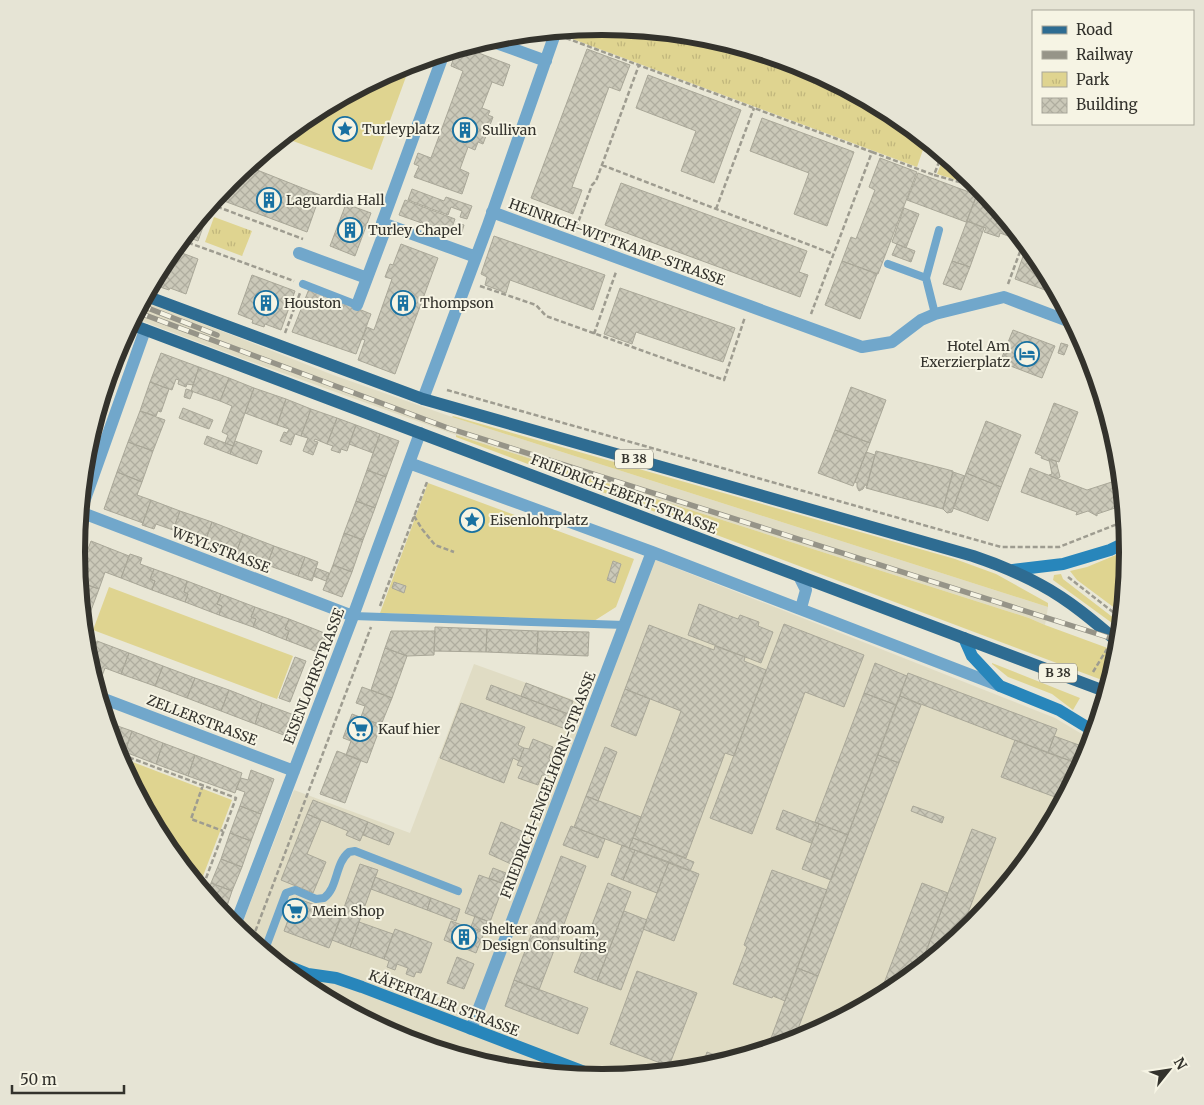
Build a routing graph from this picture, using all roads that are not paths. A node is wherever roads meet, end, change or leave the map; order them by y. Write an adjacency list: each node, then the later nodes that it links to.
1 (554, 37): 4 (street)
2 (502, 45): 4 (street)
3 (441, 61): 6 (street)
4 (546, 61): 5 (street)
5 (492, 212): 9 (street, HEINRICH-WITTKAMP-STRASSE); 16 (street, HEINRICH-WITTKAMP-STRASSE)
6 (387, 224): 9 (street); 11 (street)
7 (939, 230): 12 (lane)
8 (299, 253): 11 (street)
9 (476, 257): 20 (street, HEINRICH-WITTKAMP-STRASSE)
10 (888, 264): 12 (lane)
11 (367, 278): 15 (street)
12 (926, 278): 16 (lane)
13 (303, 284): 15 (lane)
14 (152, 298): 20 (main road, FRIEDRICH-EBERT-STRASSE / B 38)
15 (358, 304)
16 (935, 314): 17 (street)
17 (1064, 319)
18 (137, 327): 19 (main road, FRIEDRICH-EBERT-STRASSE / B 38)
19 (145, 330): 21 (main road, FRIEDRICH-EBERT-STRASSE / B 38); 23 (street)
20 (423, 398): 27 (main road, FRIEDRICH-EBERT-STRASSE / B 38)
21 (420, 433): 22 (street, EISENLOHRSTRASSE); 28 (main road, FRIEDRICH-EBERT-STRASSE / B 38)
22 (409, 463): 26 (street); 30 (street, EISENLOHRSTRASSE)
23 (89, 489)
24 (86, 515): 30 (street, WEYLSTRASSE)
25 (1120, 545): 27 (street, FRIEDRICH-EBERT-STRASSE)
26 (652, 552): 29 (street); 31 (street, FRIEDRICH-ENGELHORN-STRASSE)
27 (1013, 570): 32 (main road, FRIEDRICH-EBERT-STRASSE / B 38)
28 (800, 576): 29 (street); 33 (main road, FRIEDRICH-EBERT-STRASSE / B 38)
29 (801, 608): 34 (street)
30 (352, 616): 31 (lane); 38 (street, EISENLOHRSTRASSE)
31 (625, 625): 43 (street, FRIEDRICH-ENGELHORN-STRASSE)
32 (1112, 637)
33 (964, 638): 34 (street); 35 (main road, FRIEDRICH-EBERT-STRASSE / B 38)
34 (1000, 686): 37 (street)
35 (1101, 689)
36 (106, 700): 38 (street, ZELLERSTRASSE)
37 (1089, 728)
38 (294, 771): 40 (street, EISENLOHRSTRASSE)
39 (458, 891): 41 (lane)
40 (237, 919)
41 (266, 946)
42 (295, 969): 43 (street, KÄFERTALER STRASSE)
43 (471, 1029): 44 (street, KÄFERTALER STRASSE)
44 (577, 1069)

